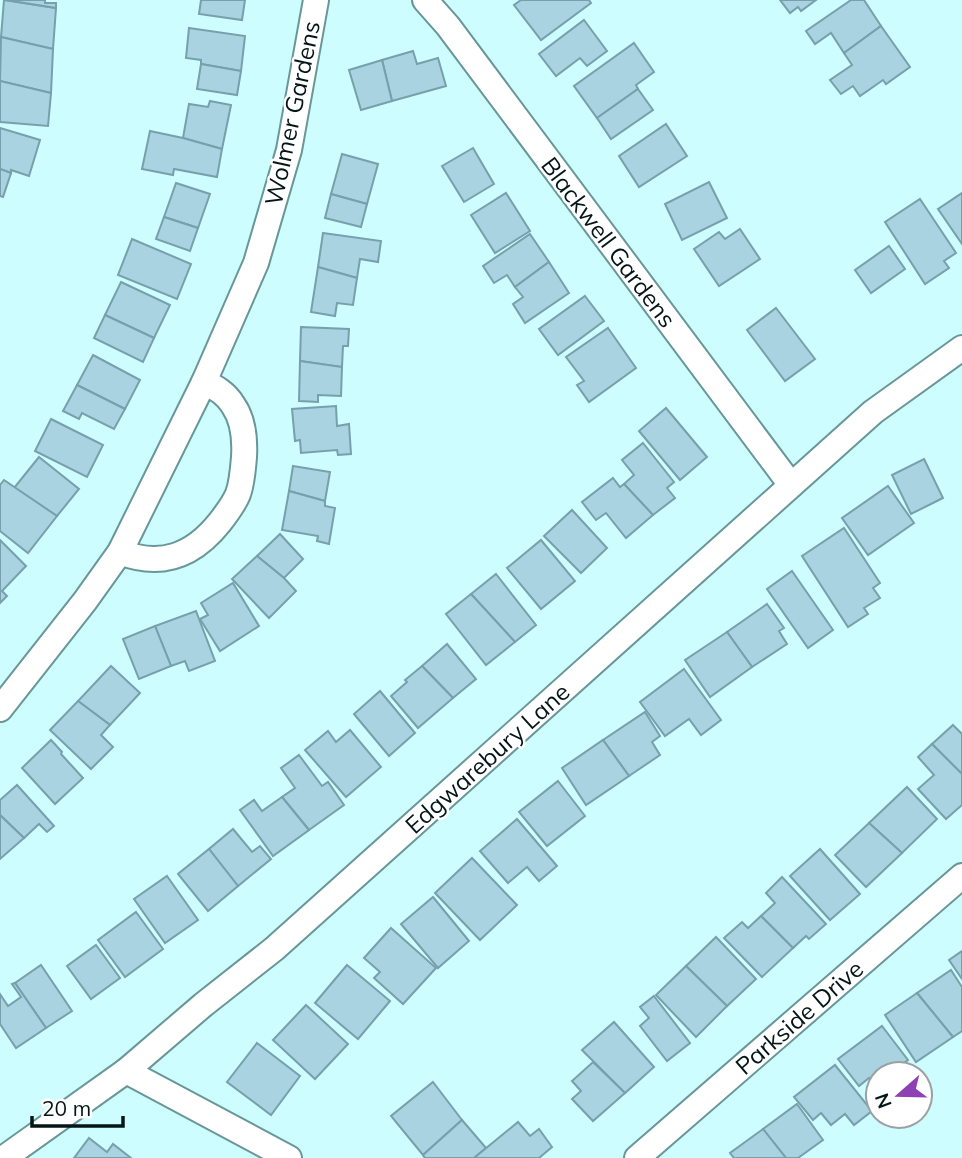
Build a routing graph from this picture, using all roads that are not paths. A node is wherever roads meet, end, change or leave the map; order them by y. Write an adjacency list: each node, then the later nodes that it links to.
1 (316, 0): 4 (street, Wolmer Gardens)
2 (425, 0): 5 (street, Blackwell Gardens)
3 (962, 348): 5 (street, Edgwarebury Lane)
4 (204, 382): 6 (street, Wolmer Gardens); 6 (street)
5 (791, 485): 9 (street, Edgwarebury Lane)
6 (120, 551): 7 (street, Wolmer Gardens)
7 (0, 709)
8 (962, 876): 12 (street, Parkside Drive)
9 (126, 1071): 10 (street, Edgwarebury Lane); 11 (street)
10 (4, 1158)
11 (289, 1158)
12 (636, 1158)

